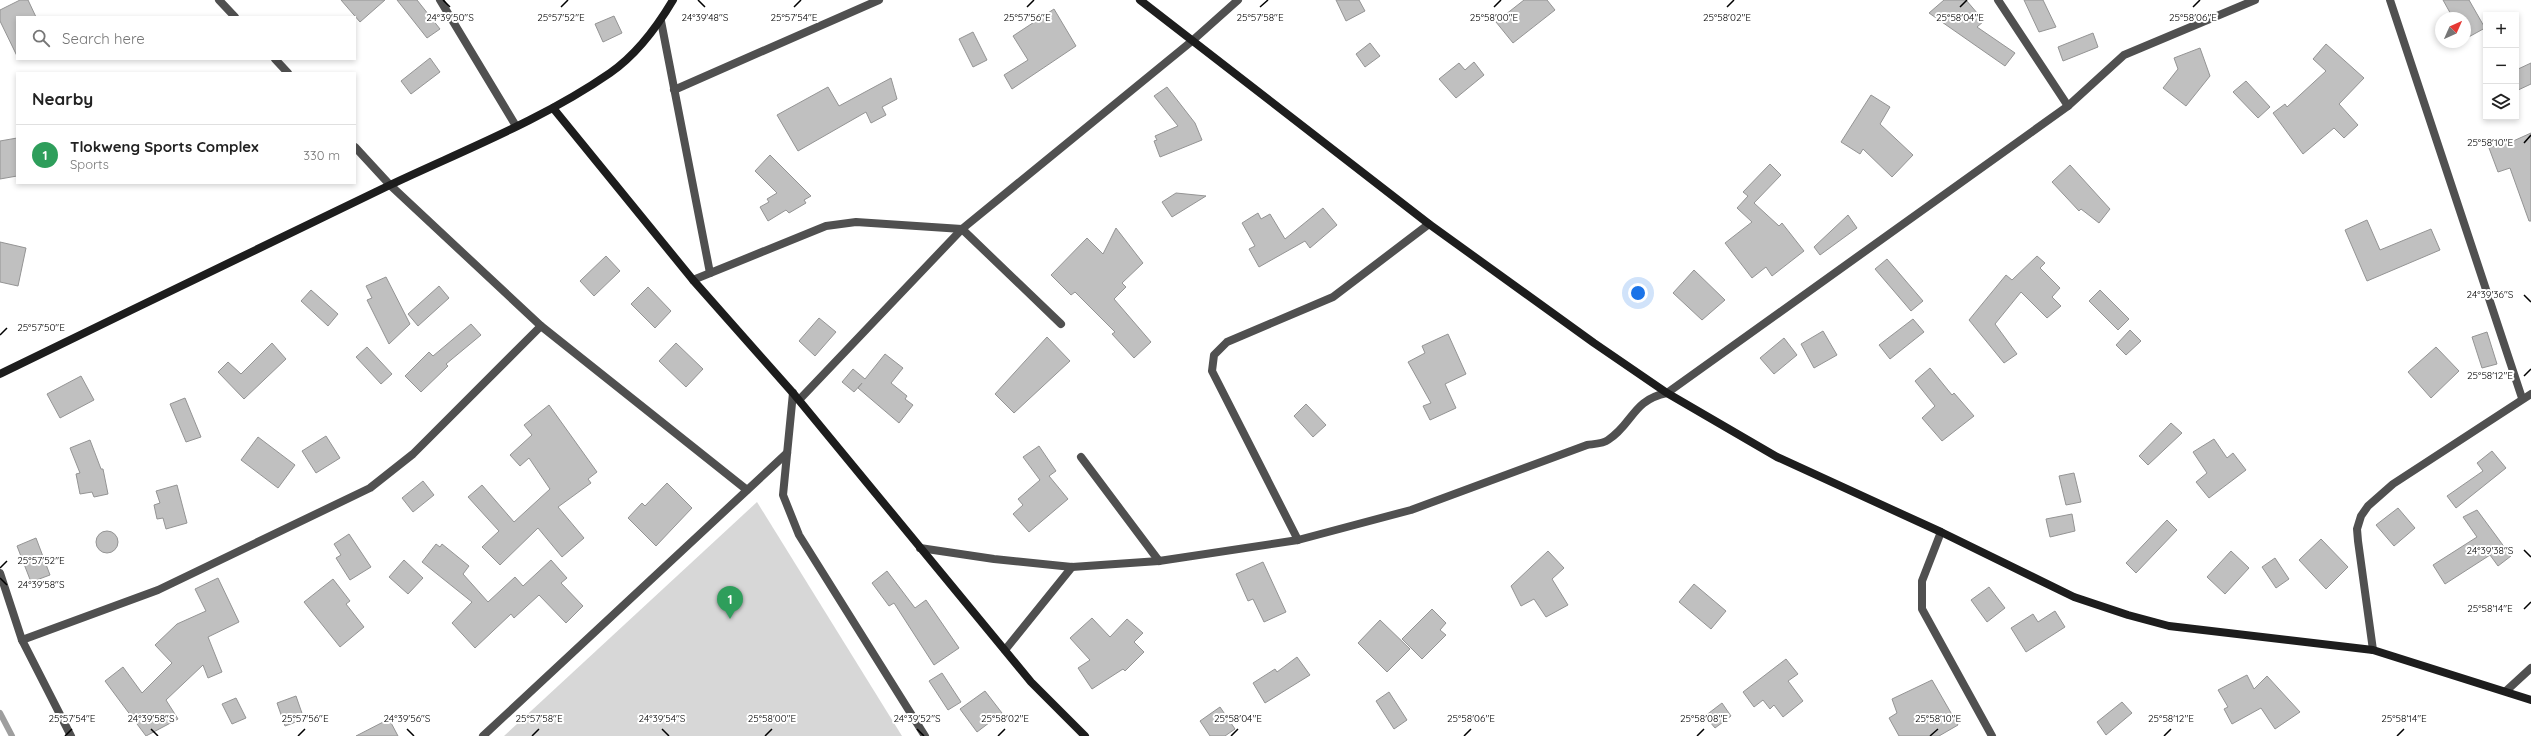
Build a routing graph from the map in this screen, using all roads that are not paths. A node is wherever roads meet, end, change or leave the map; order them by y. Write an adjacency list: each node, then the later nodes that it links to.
1 (219, 0): 10 (street)
2 (440, 0): 18 (street)
3 (673, 0): 11 (street)
4 (879, 0): 15 (street)
5 (1140, 0): 12 (street)
6 (1238, 0): 12 (street)
7 (1998, 0): 16 (street)
8 (2255, 0): 16 (street)
9 (2390, 0): 31 (street)
10 (234, 16)
11 (661, 21): 15 (street); 17 (street)
12 (1192, 41): 21 (street); 22 (street)
13 (276, 60): 14 (street)
14 (287, 72)
15 (674, 90): 23 (street)
16 (2068, 106): 29 (street)
17 (553, 108): 18 (street); 24 (street)
18 (516, 126): 20 (street)
19 (356, 148): 20 (street)
20 (390, 185): 26 (street); 27 (street)
21 (1428, 224): 29 (street); 37 (street)
22 (962, 228): 23 (street); 25 (street); 32 (street)
23 (710, 273): 24 (street)
24 (693, 280): 28 (street)
25 (1061, 324)
26 (541, 326): 35 (street); 42 (street)
27 (0, 374)
28 (793, 393): 32 (street); 33 (street)
29 (1667, 394): 36 (street); 37 (street)
30 (2531, 394): 31 (street)
31 (2522, 398): 44 (street)
32 (799, 400): 38 (street)
33 (787, 453): 35 (street); 50 (street)
34 (1081, 457): 39 (street)
35 (747, 490): 49 (street)
36 (1940, 532): 44 (street); 52 (street)
37 (1298, 540): 39 (street)
38 (920, 548): 40 (street); 43 (street)
39 (1159, 561): 40 (street)
40 (1072, 567): 43 (street)
41 (0, 573): 42 (street)
42 (22, 640): 48 (street)
43 (1005, 650): 51 (street)
44 (2373, 650): 46 (street)
45 (2531, 668): 46 (street)
46 (2506, 691): 47 (street)
47 (2531, 700)
48 (71, 736)
49 (483, 736)
50 (925, 736)
51 (1085, 736)
52 (1992, 736)

